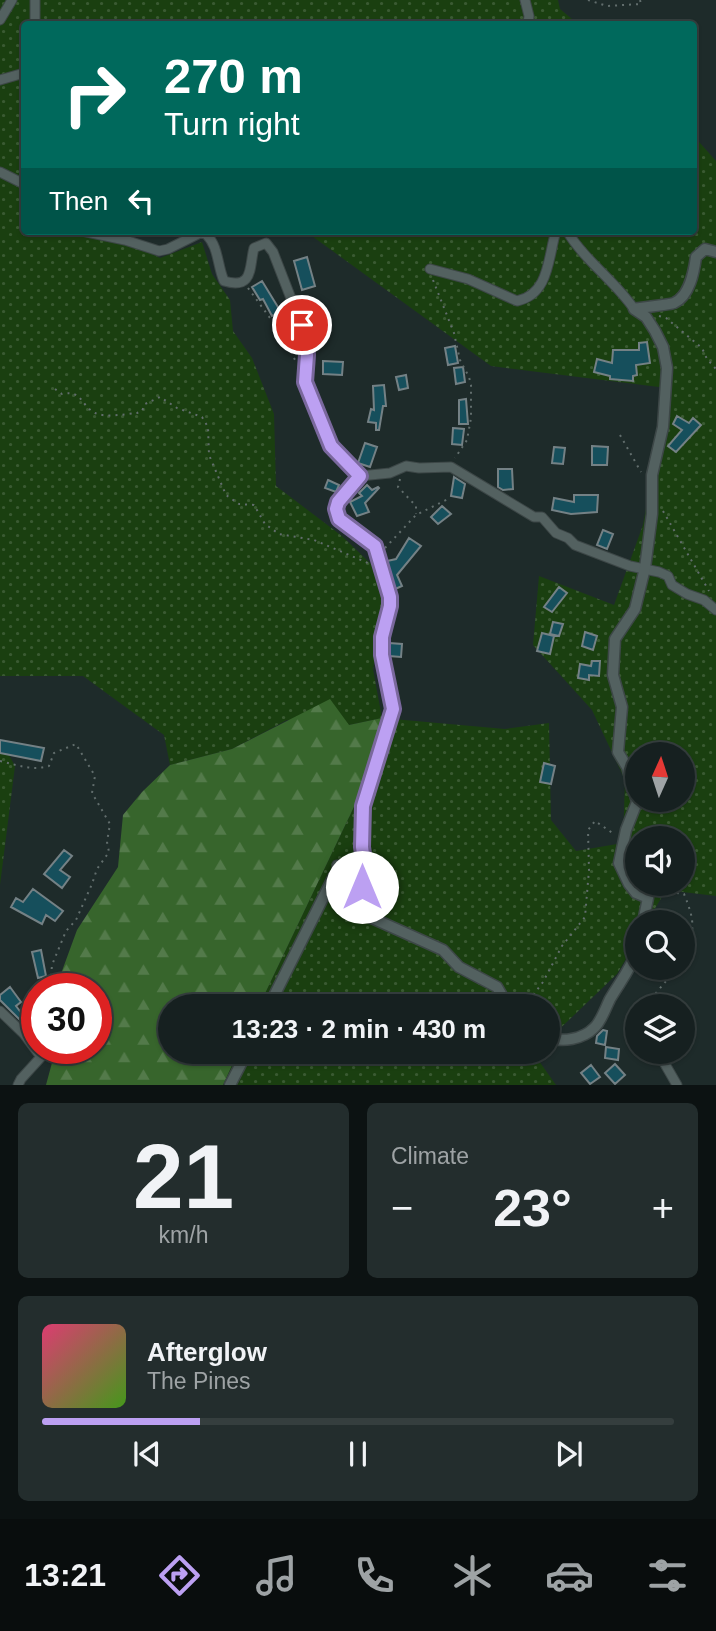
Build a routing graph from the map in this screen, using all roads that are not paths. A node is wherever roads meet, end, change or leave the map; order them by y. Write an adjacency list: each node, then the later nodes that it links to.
1 (12, 0): 4 (street)
2 (34, 0): 5 (street)
3 (525, 0): 6 (street)
4 (0, 20)
5 (35, 21)
6 (528, 21)
7 (21, 75): 8 (street)
8 (0, 80)
9 (0, 172): 10 (street)
10 (21, 182)
11 (98, 235): 12 (street)
12 (196, 235)
13 (207, 235): 19 (street)
14 (555, 235): 17 (street)
15 (570, 235): 18 (street)
16 (716, 252): 18 (street)
17 (430, 269)
18 (634, 309): 20 (street)
19 (360, 476): 20 (street); 22 (street)
20 (645, 568): 21 (street); 23 (street)
21 (716, 610)
22 (336, 874): 25 (street); 26 (street)
23 (646, 910)
24 (625, 978): 28 (street)
25 (275, 994)
26 (501, 994)
27 (0, 1011): 31 (street)
28 (560, 1040)
29 (241, 1064): 32 (street)
30 (665, 1064): 33 (street)
31 (18, 1085)
32 (230, 1085)
33 (677, 1085)

